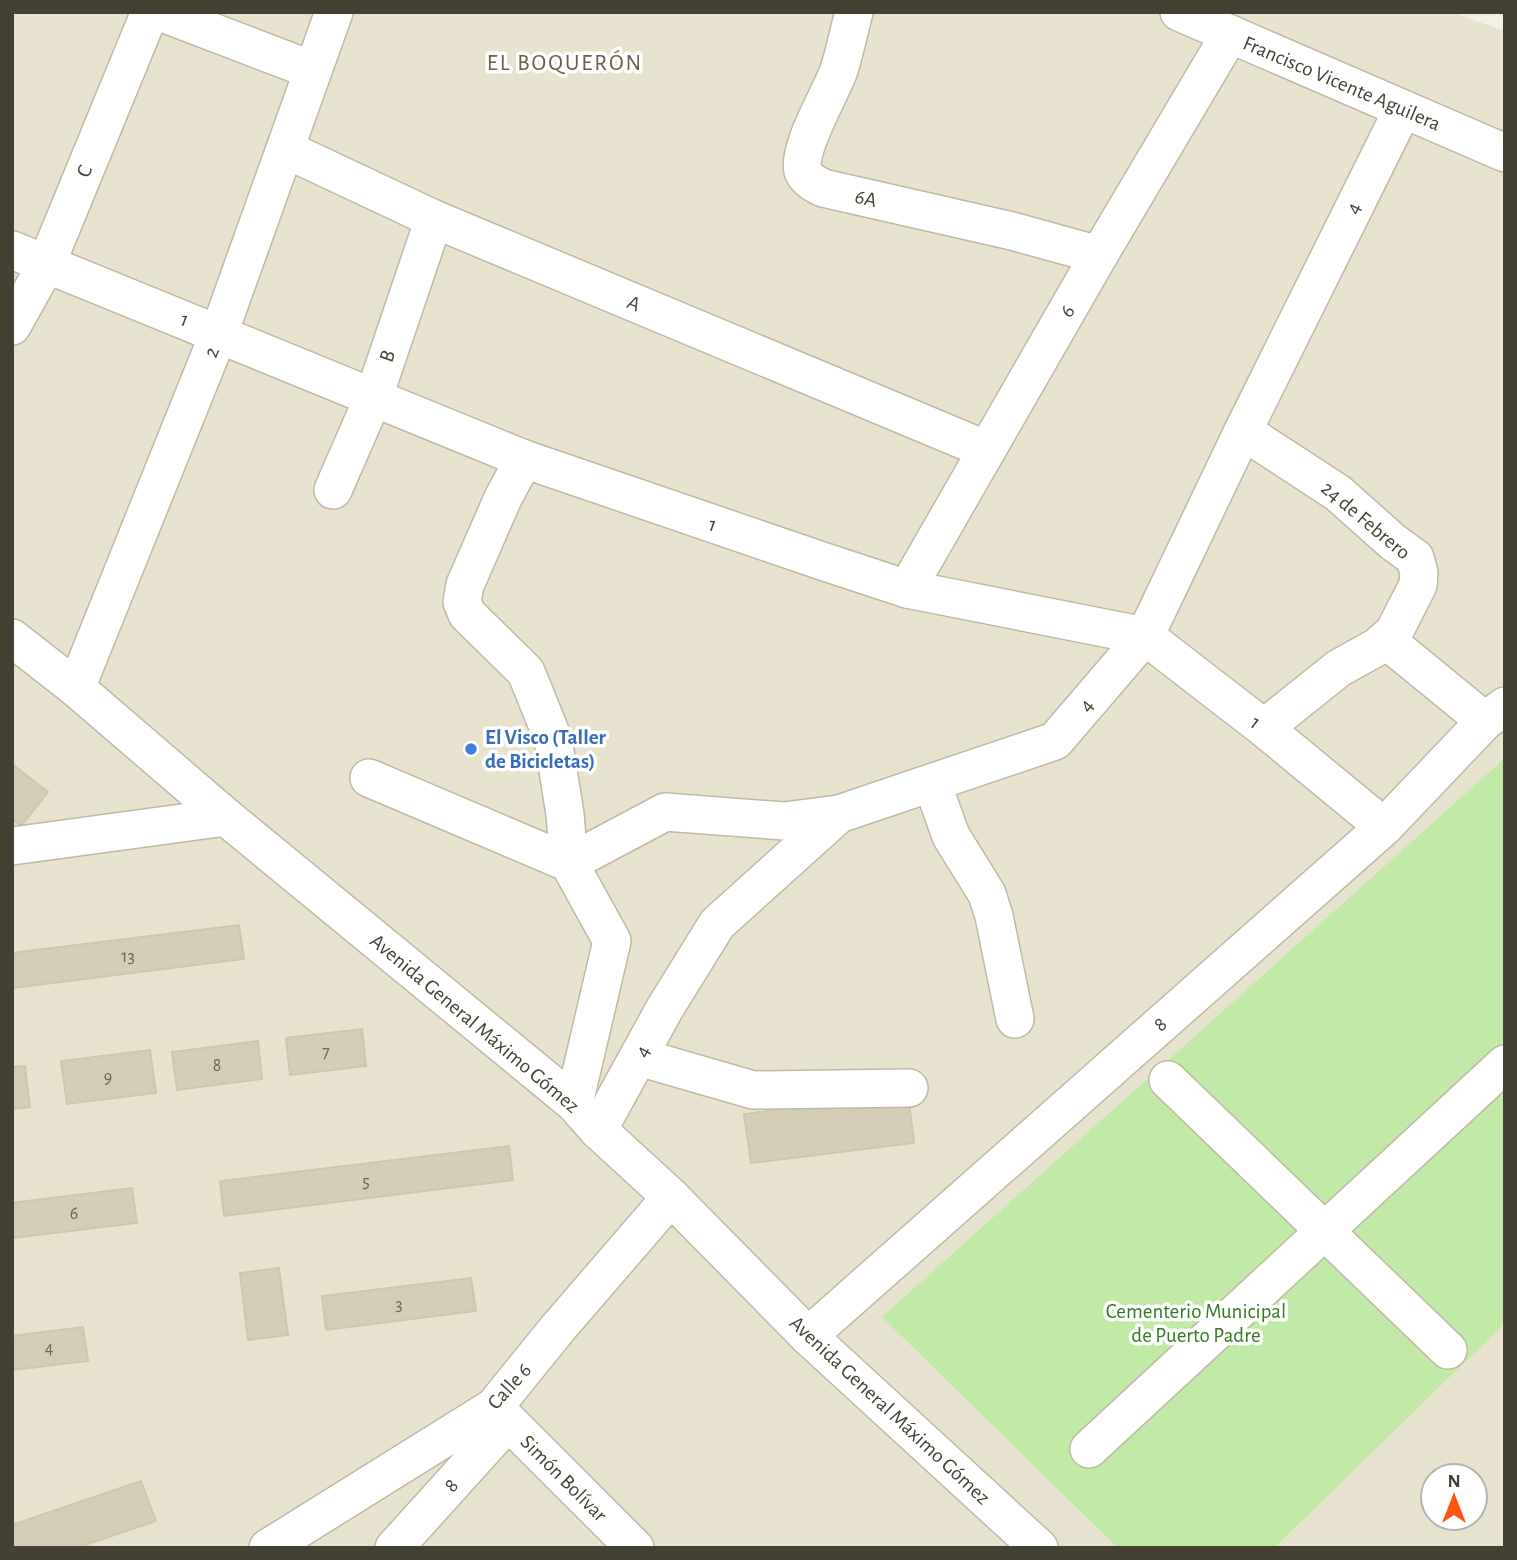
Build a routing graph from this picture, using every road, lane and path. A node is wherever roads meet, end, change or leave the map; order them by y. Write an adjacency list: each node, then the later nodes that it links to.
1 (150, 12): 14 (street, C)
2 (160, 12): 7 (street)
3 (334, 12): 7 (street, 2)
4 (855, 12): 13 (street, 6A)
5 (1179, 12): 6 (street, Francisco Vicente Aguilera)
6 (1230, 34): 8 (street, Francisco Vicente Aguilera); 13 (street, 6)
7 (312, 70): 9 (street, 2)
8 (1403, 109): 10 (street, Francisco Vicente Aguilera); 18 (street, 4)
9 (285, 149): 11 (street, A); 16 (street, 2)
10 (1505, 153)
11 (434, 219): 17 (street, B); 19 (street, A)
12 (12, 250): 14 (street, 1)
13 (1099, 256): 19 (street, 6)
14 (46, 265): 15 (street, C); 16 (street, 1)
15 (12, 326)
16 (219, 333): 17 (street, 1); 26 (street, 2)
17 (374, 396): 20 (street, 1); 21 (street, B)
18 (1242, 431): 23 (street, 4); 25 (street, 24 de Febrero)
19 (987, 450): 22 (street, 6)
20 (524, 459): 22 (street, 1); 35 (street)
21 (333, 490)
22 (907, 589): 23 (street, 1)
23 (1145, 636): 28 (street, 1); 30 (street, 4)
24 (12, 638): 26 (street, Avenida General Máximo Gómez)
25 (1386, 640): 27 (street); 28 (street)
26 (76, 688): 32 (street, Avenida General Máximo Gómez)
27 (1495, 713): 33 (street, 8)
28 (1264, 728): 33 (street, 1)
29 (369, 778): 35 (street)
30 (932, 783): 31 (street, 4); 36 (street)
31 (838, 814): 35 (street); 37 (street, 4)
32 (226, 817): 34 (street); 41 (street, Avenida General Máximo Gómez)
33 (1384, 827): 44 (street, 8)
34 (12, 846)
35 (569, 863): 41 (street)
36 (1016, 1019)
37 (639, 1057): 40 (street); 41 (street, 4)
38 (1505, 1064): 43 (street)
39 (1168, 1080): 43 (street)
40 (909, 1088)
41 (586, 1116): 42 (street, Avenida General Máximo Gómez)
42 (671, 1197): 44 (street, Avenida General Máximo Gómez); 46 (street, Calle 6)
43 (1324, 1231): 45 (street); 47 (street)
44 (808, 1336): 51 (street, Avenida General Máximo Gómez)
45 (1448, 1350)
46 (501, 1415): 48 (street, Calle 6); 49 (street, 8); 50 (street, Simón Bolívar)
47 (1089, 1448)
48 (268, 1548)
49 (394, 1548)
50 (635, 1548)
51 (1039, 1548)

